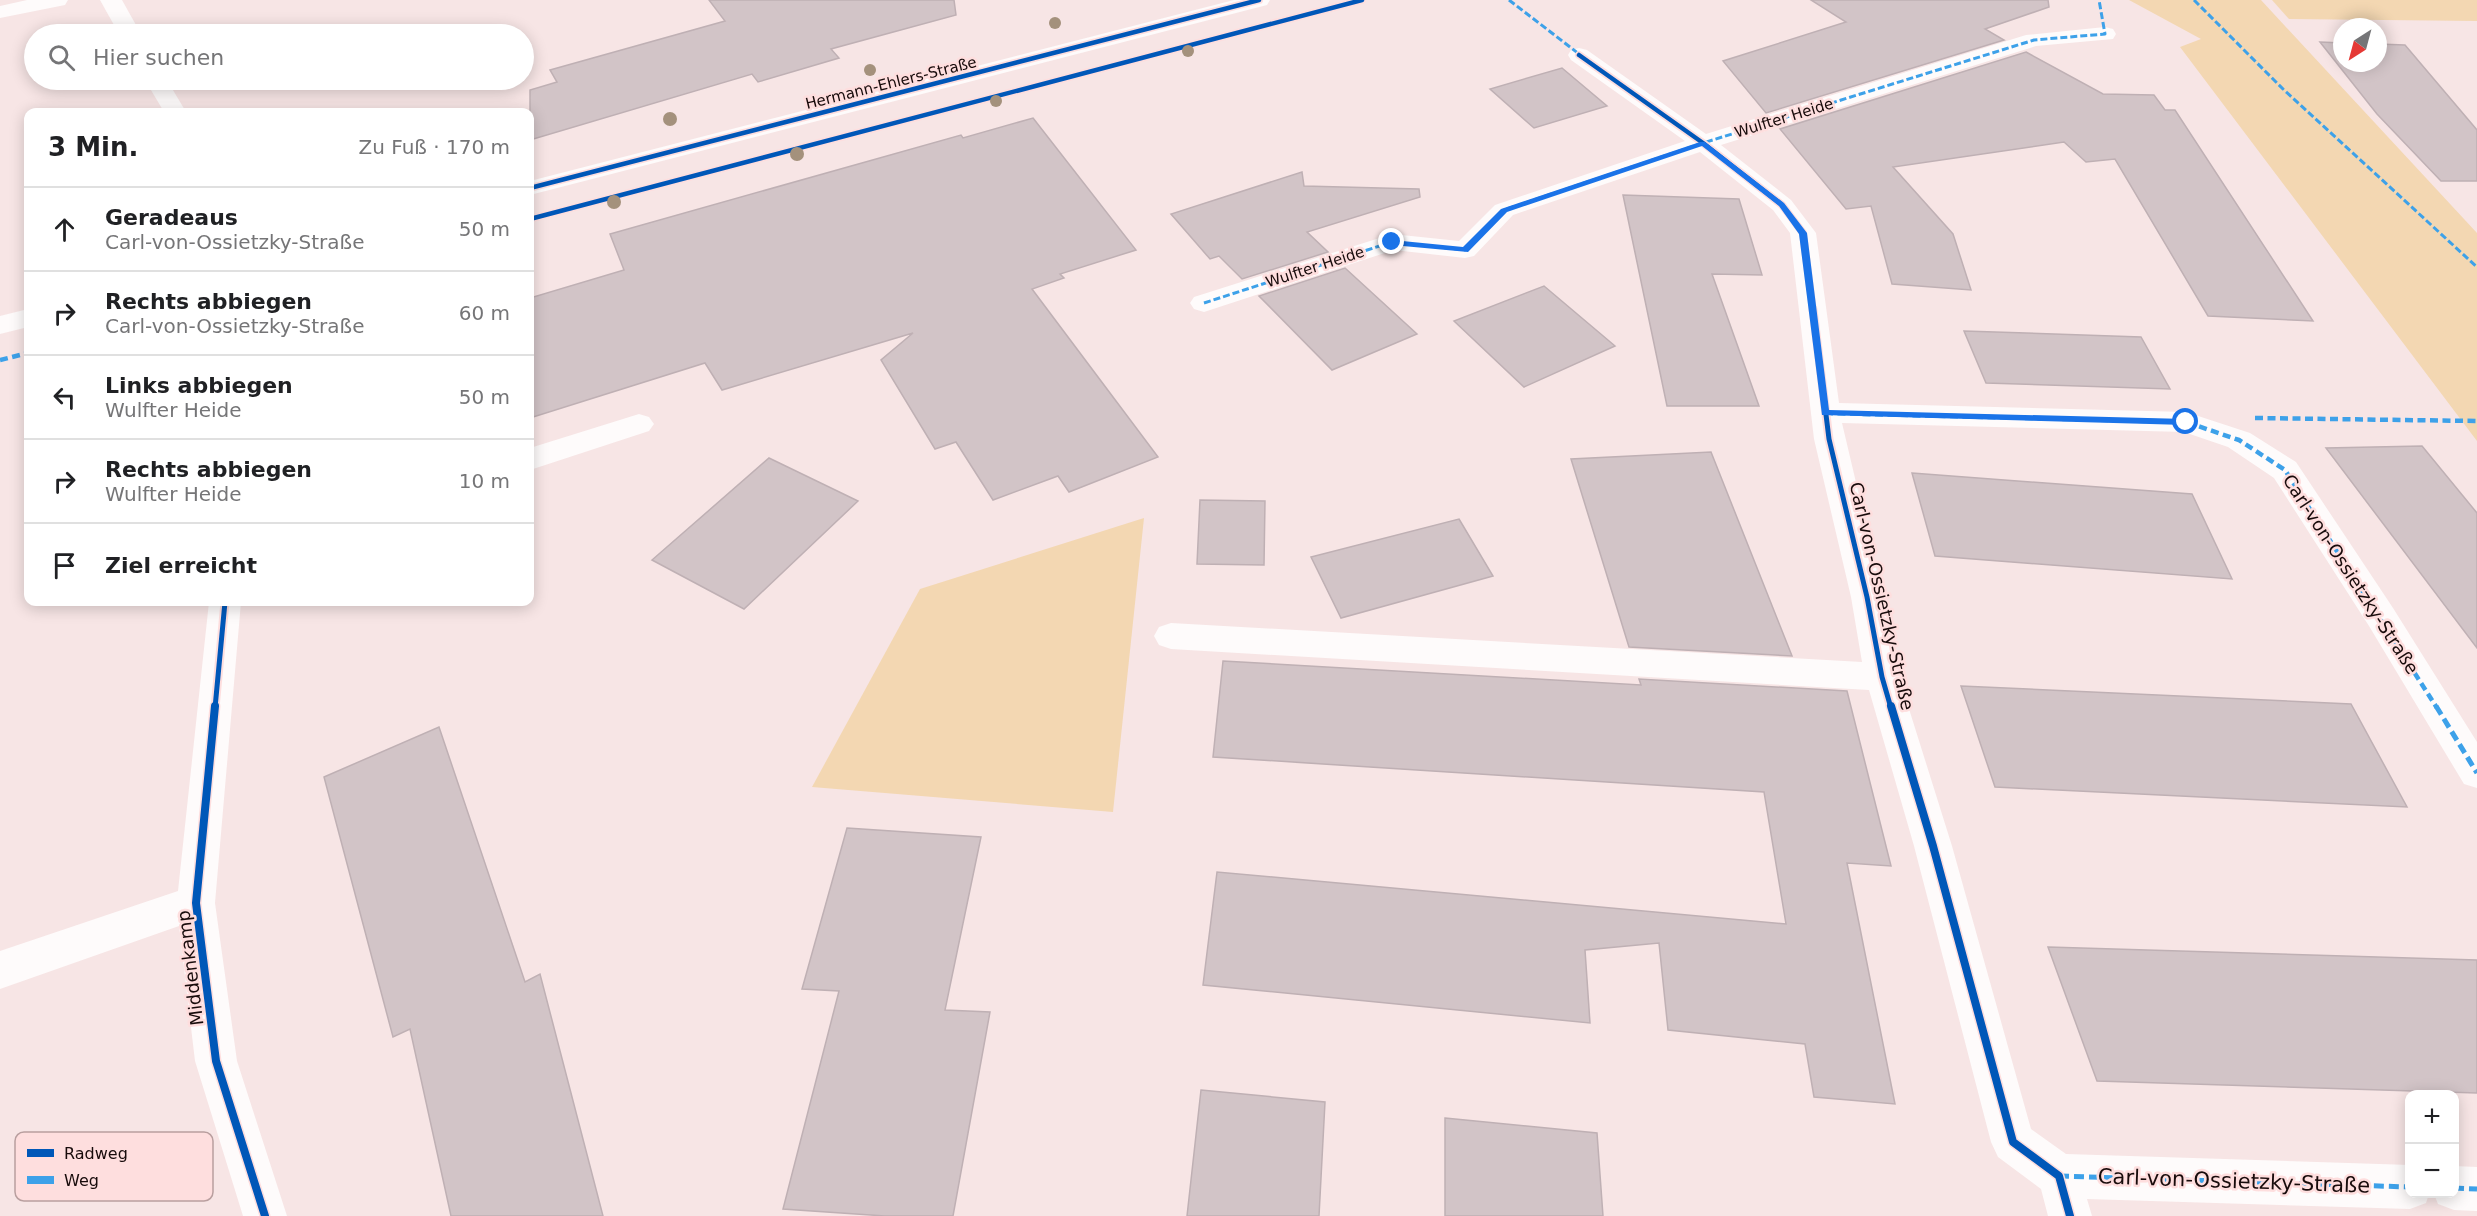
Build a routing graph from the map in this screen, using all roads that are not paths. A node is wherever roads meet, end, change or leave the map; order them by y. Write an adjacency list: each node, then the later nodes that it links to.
1 (57, 0): 4 (street)
2 (111, 0): 5 (street)
3 (1258, 0): 11 (street, Hermann-Ehlers-Straße)
4 (0, 12)
5 (124, 24)
6 (2105, 34): 10 (street, Wulfter Heide)
7 (1579, 55): 10 (street, Carl-von-Ossietzky-Straße)
8 (162, 90): 9 (street)
9 (173, 108)
10 (1703, 143): 12 (street, Wulfter Heide); 15 (street, Carl-von-Ossietzky-Straße)
11 (534, 188)
12 (1204, 303)
13 (24, 319): 14 (street)
14 (0, 325)
15 (1825, 412): 20 (street, Carl-von-Ossietzky-Straße); 21 (street, Carl-von-Ossietzky-Straße)
16 (639, 424): 17 (street)
17 (534, 458)
18 (225, 606): 22 (street, Middenkamp)
19 (1171, 636): 20 (street)
20 (1882, 677): 24 (street, Carl-von-Ossietzky-Straße)
21 (2477, 773)
22 (196, 903): 23 (street); 28 (street, Middenkamp)
23 (0, 970)
24 (2059, 1176): 25 (street, Carl-von-Ossietzky-Straße); 29 (street)
25 (2405, 1187)
26 (2459, 1188): 27 (street)
27 (2477, 1189)
28 (265, 1216)
29 (2070, 1216)

